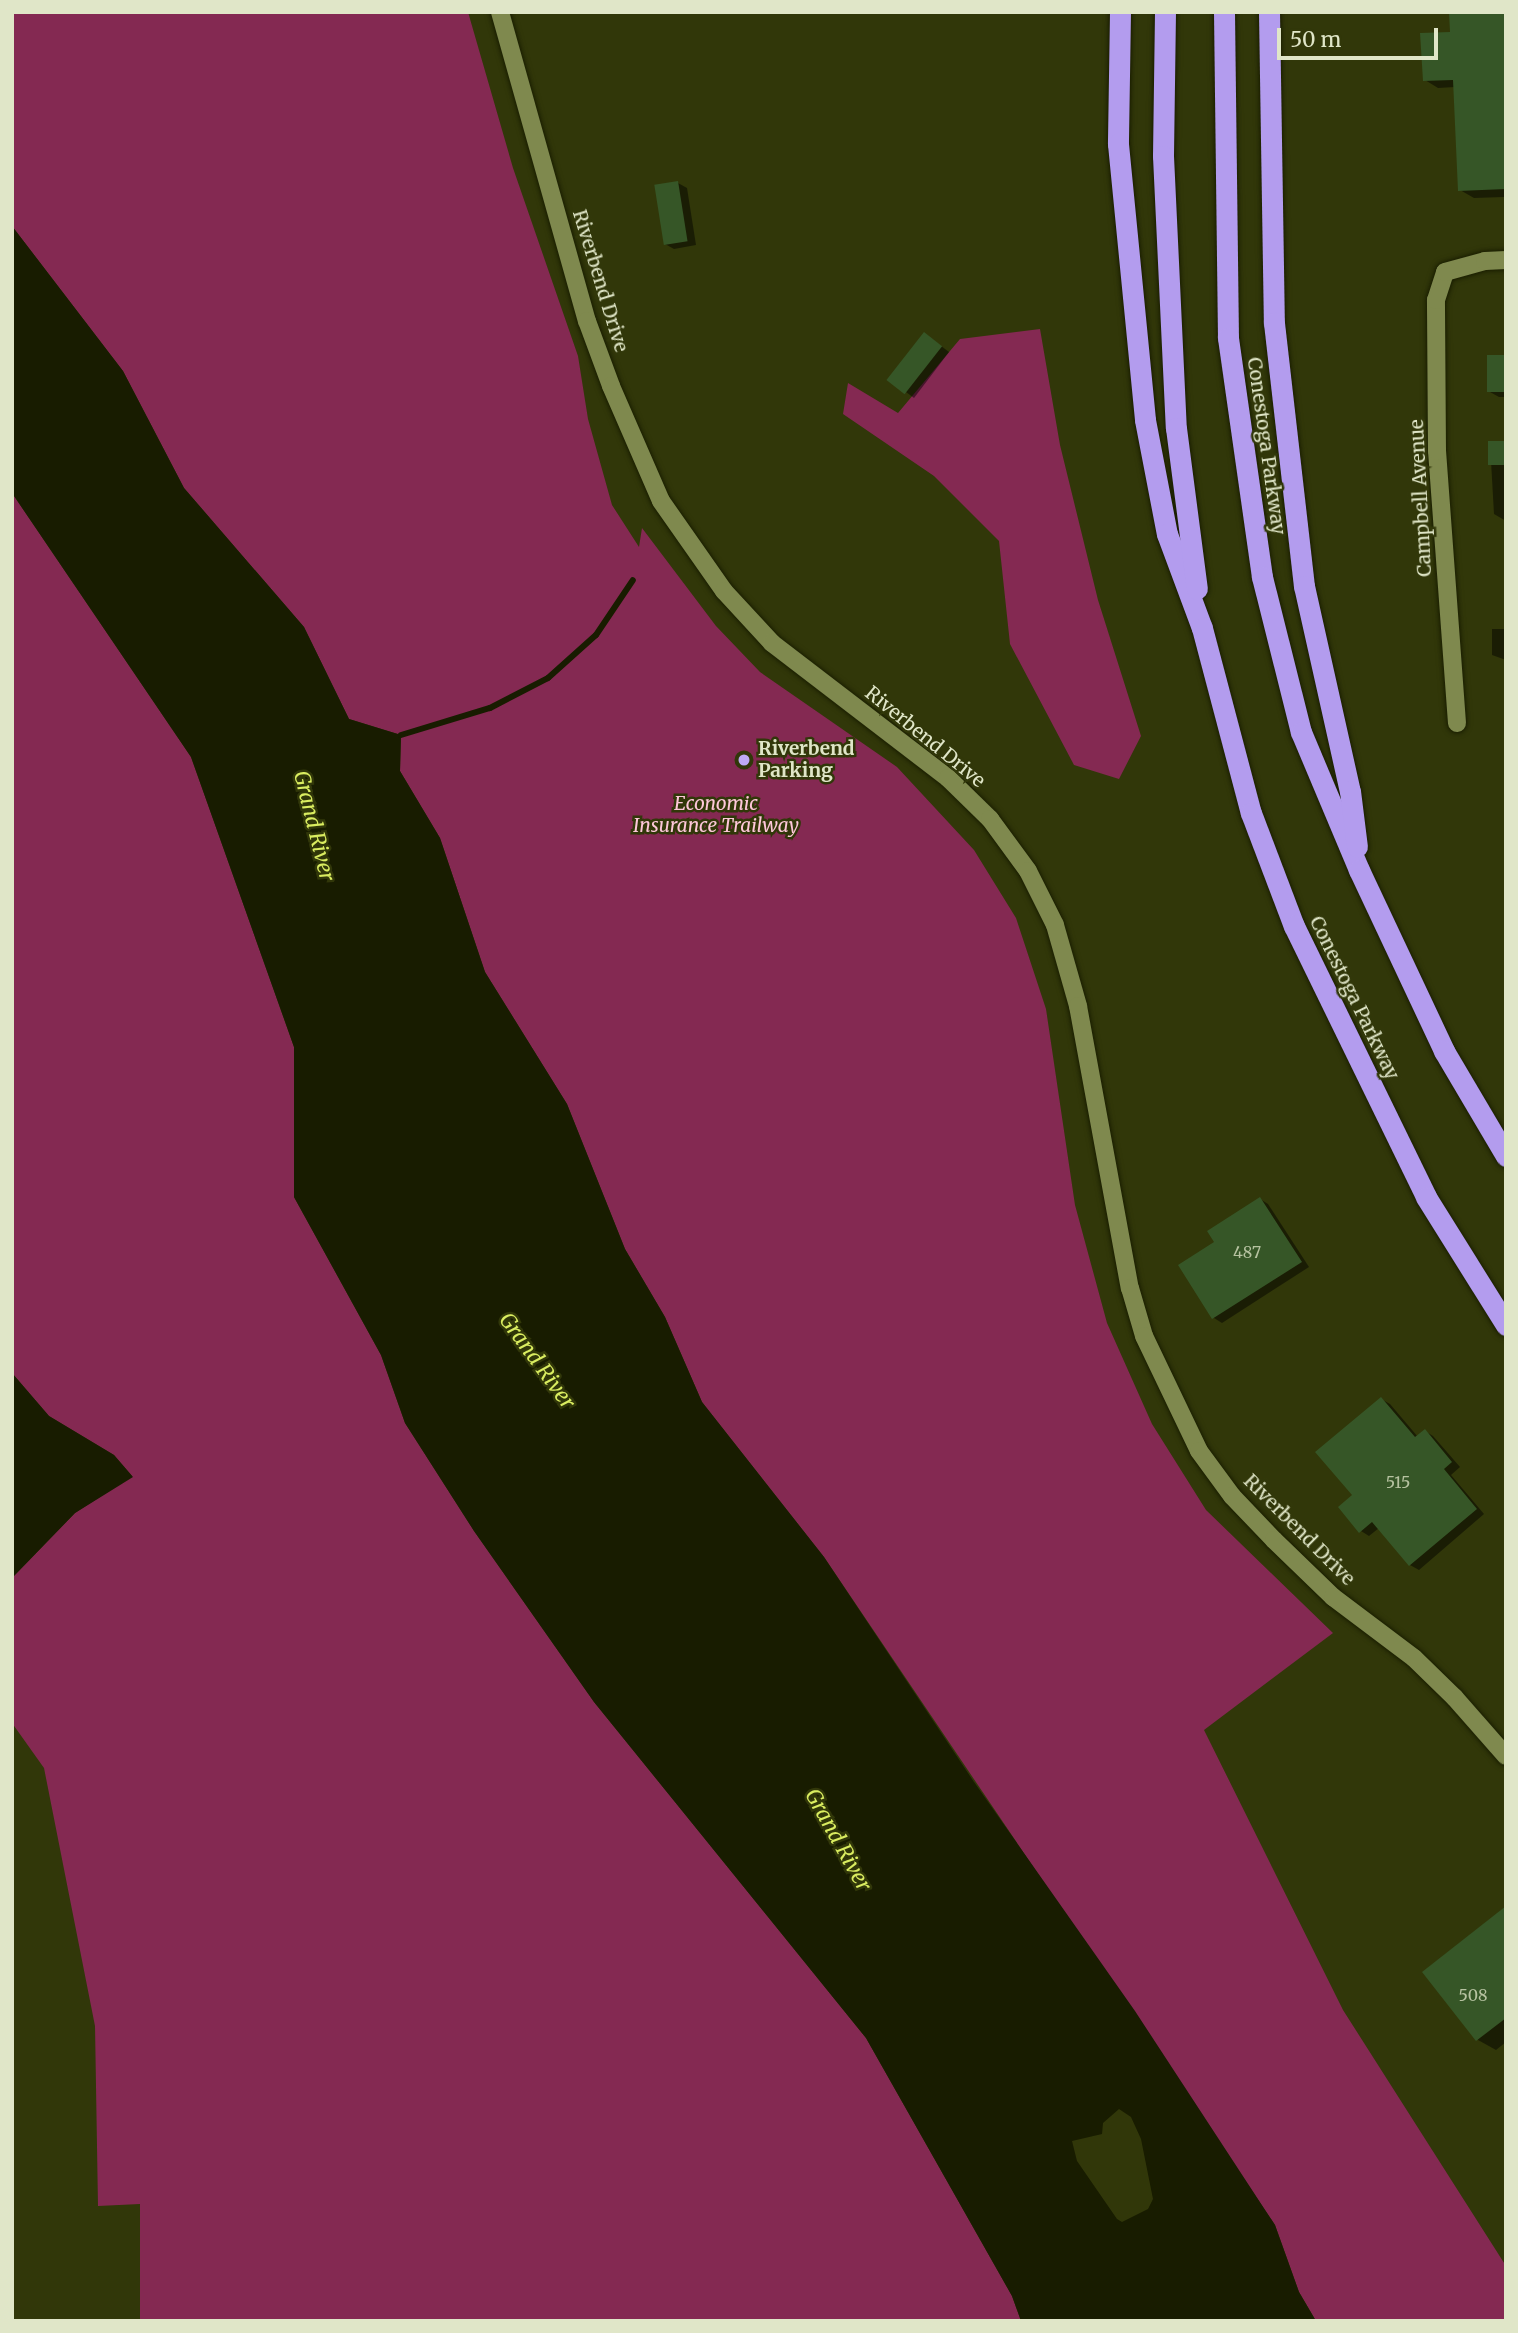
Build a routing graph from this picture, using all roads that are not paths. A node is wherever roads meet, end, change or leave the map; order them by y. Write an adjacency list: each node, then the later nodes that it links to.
1 (500, 12): 12 (street, Riverbend Drive)
2 (1120, 12): 7 (highway, Conestoga Parkway)
3 (1165, 12): 7 (highway, Conestoga Parkway)
4 (1224, 12): 9 (highway, Conestoga Parkway)
5 (1269, 12): 9 (highway, Conestoga Parkway)
6 (1506, 260): 8 (street, Campbell Avenue)
7 (1202, 628): 11 (highway, Conestoga Parkway)
8 (1457, 723)
9 (1359, 870): 10 (highway, Conestoga Parkway)
10 (1506, 1156)
11 (1506, 1325)
12 (1506, 1756)

